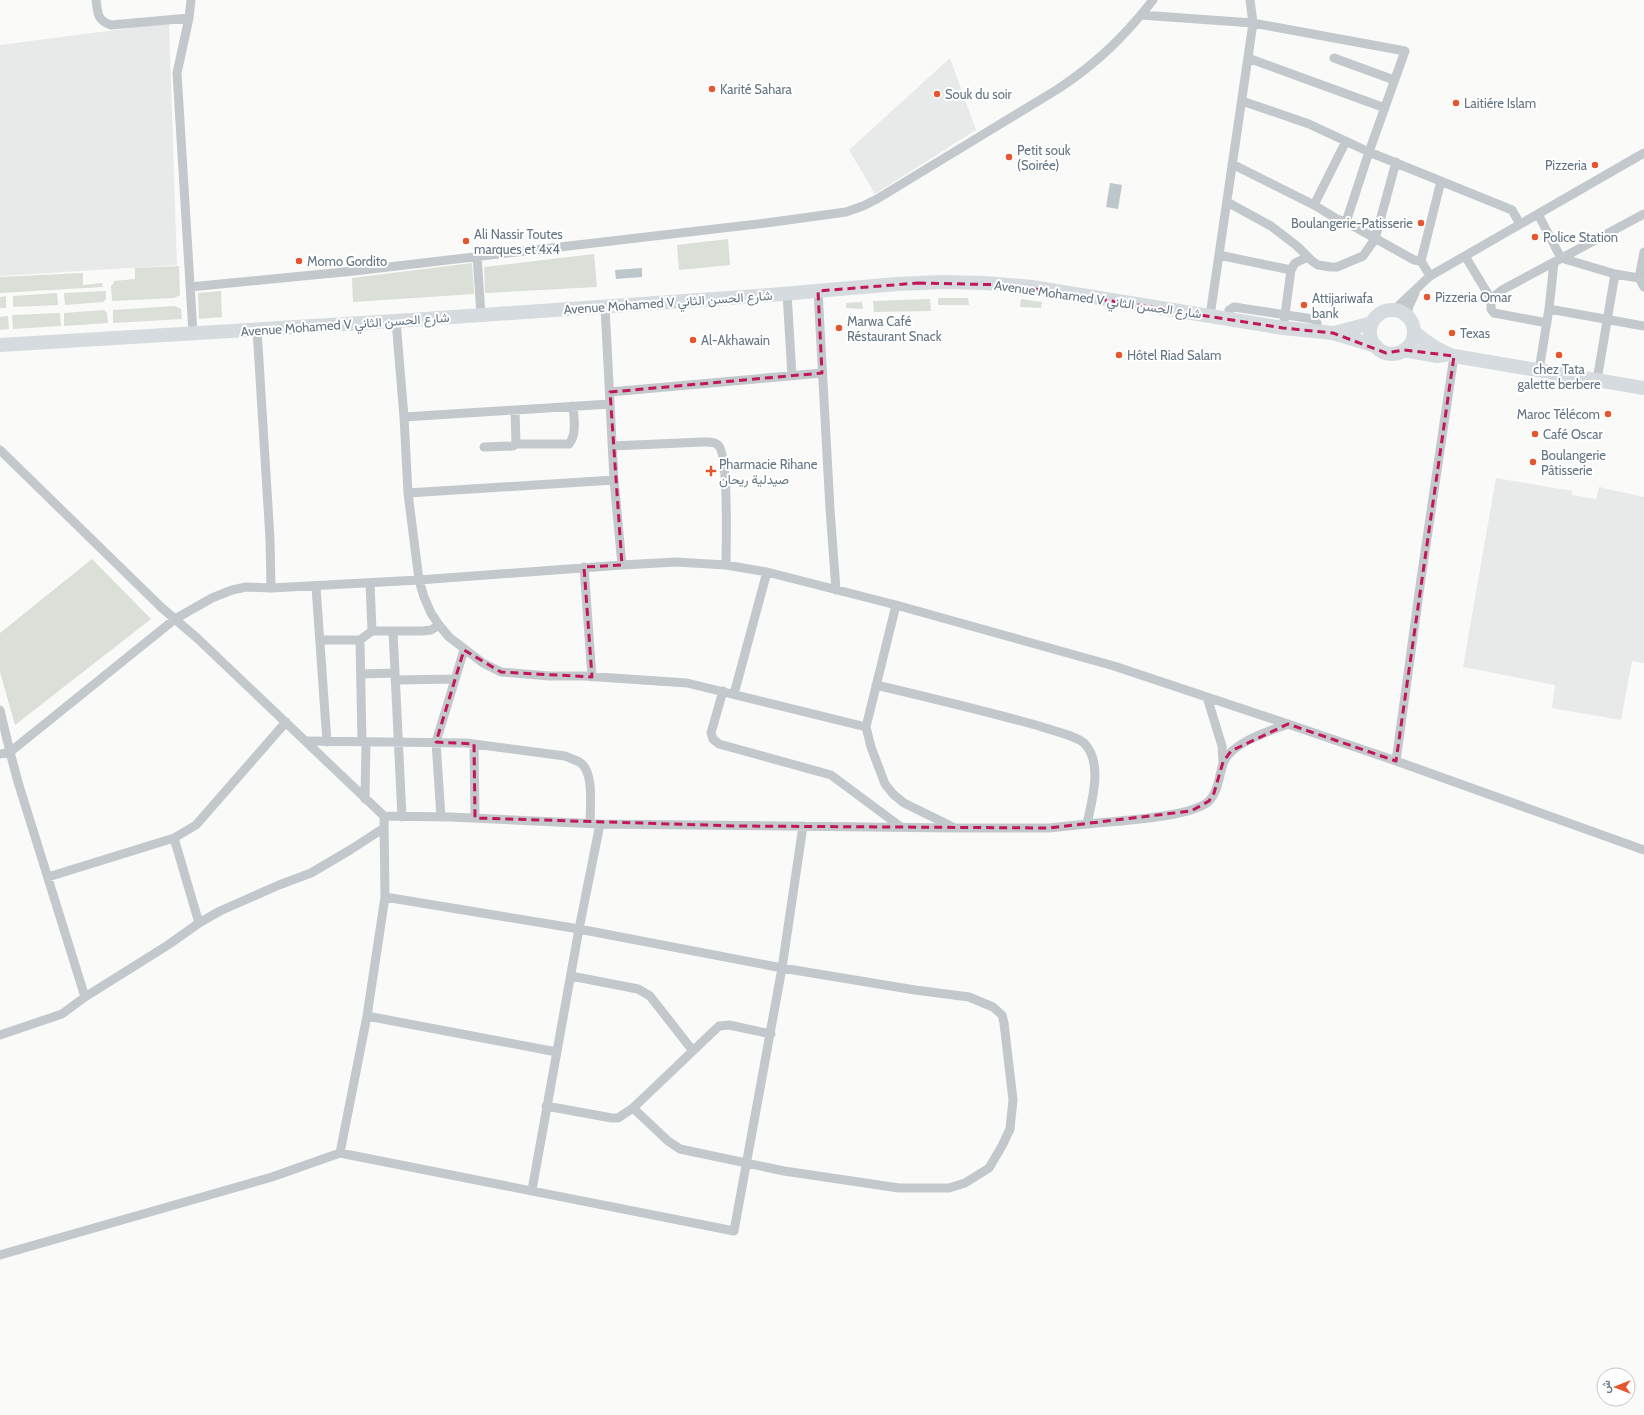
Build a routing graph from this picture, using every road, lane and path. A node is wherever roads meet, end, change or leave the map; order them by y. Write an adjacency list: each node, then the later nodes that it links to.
1 (96, 0): 6 (street)
2 (194, 0): 6 (street)
3 (1153, 0): 5 (street)
4 (1250, 0): 7 (street)
5 (1141, 15): 7 (street); 28 (street)
6 (189, 18): 37 (street)
7 (1253, 23): 8 (street); 10 (street)
8 (1248, 58): 11 (street); 12 (street)
9 (1334, 58): 10 (street)
10 (1394, 80): 12 (street)
11 (1242, 101): 13 (street); 17 (street)
12 (1385, 108): 14 (street)
13 (1346, 141): 14 (street); 20 (street)
14 (1369, 152): 16 (street); 23 (street)
15 (1644, 153): 21 (street)
16 (1396, 162): 18 (street); 25 (street)
17 (1232, 164): 19 (street); 20 (street)
18 (1441, 181): 24 (street); 32 (street)
19 (1227, 202): 27 (street); 29 (street)
20 (1314, 205): 23 (street)
21 (1538, 214): 24 (street); 31 (street)
22 (1644, 214): 31 (street)
23 (1346, 222): 25 (street)
24 (1520, 224): 30 (street)
25 (1374, 238): 29 (street); 32 (street)
26 (1644, 252): 36 (street)
27 (1219, 255): 33 (street); 47 (street)
28 (477, 256): 37 (street); 46 (street)
29 (1308, 256): 33 (street)
30 (1465, 256): 35 (street); 42 (street)
31 (1558, 260): 34 (street); 42 (street); 44 (street)
32 (1421, 261): 35 (street)
33 (1291, 270): 51 (street)
34 (1615, 274): 36 (street); 49 (street)
35 (1430, 276): 40 (street)
36 (1640, 278): 38 (street)
37 (190, 287): 57 (street)
38 (1644, 287)
39 (818, 290): 41 (main road, Avenue Mohamed V شارع الحسن الثاني); 47 (main road, Avenue Mohamed V شارع الحسن الثاني); 64 (street)
40 (1416, 290): 45 (street); 48 (street)
41 (787, 293): 43 (main road, Avenue Mohamed V شارع الحسن الثاني); 65 (street)
42 (1490, 299): 53 (street)
43 (605, 306): 46 (main road, Avenue Mohamed V شارع الحسن الثاني); 68 (street)
44 (1549, 309): 49 (street); 53 (street)
45 (1394, 310): 48 (main road); 52 (main road, Avenue Mohamed V شارع الحسن الثاني)
46 (481, 315): 50 (main road, Avenue Mohamed V شارع الحسن الثاني)
47 (1210, 316): 51 (main road, Avenue Mohamed V شارع الحسن الثاني)
48 (1407, 316): 56 (main road, Avenue Mohamed V شارع الحسن الثاني)
49 (1607, 320): 54 (street); 66 (street)
50 (396, 321): 55 (main road, Avenue Mohamed V شارع الحسن الثاني); 72 (street)
51 (1284, 322): 58 (main road, Avenue Mohamed V شارع الحسن الثاني)
52 (1372, 323): 58 (main road, Avenue Mohamed V شارع الحسن الثاني); 60 (main road)
53 (1547, 323): 63 (street)
54 (1644, 326)
55 (257, 329): 57 (main road, Avenue Mohamed V شارع الحسن الثاني); 86 (street)
56 (1414, 332): 61 (main road); 62 (main road, Avenue Mohamed V شارع الحسن الثاني)
57 (193, 333): 59 (main road, Avenue Mohamed V شارع الحسن الثاني)
58 (1333, 333): 60 (main road, Avenue Mohamed V شارع الحسن الثاني)
59 (0, 345)
60 (1376, 346): 61 (main road, Avenue Mohamed V شارع الحسن الثاني)
61 (1404, 350): 62 (main road, Avenue Mohamed V شارع الحسن الثاني)
62 (1451, 356): 63 (main road, Avenue Mohamed V شارع الحسن الثاني); 116 (street)
63 (1539, 370): 66 (main road, Avenue Mohamed V شارع الحسن الثاني)
64 (822, 373): 65 (street); 87 (street)
65 (792, 376): 68 (street)
66 (1597, 380): 67 (main road, Avenue Mohamed V شارع الحسن الثاني)
67 (1644, 388)
68 (610, 392): 69 (street)
69 (610, 404): 70 (street); 74 (street)
70 (574, 406): 71 (street); 73 (street)
71 (515, 410): 72 (street); 73 (street)
72 (404, 417): 78 (street)
73 (516, 444): 75 (street)
74 (612, 446): 77 (street); 80 (street)
75 (484, 447)
76 (0, 450): 89 (street)
77 (614, 480): 78 (street); 79 (street)
78 (408, 493): 83 (street)
79 (622, 565): 80 (street); 81 (street)
80 (726, 565): 82 (street)
81 (584, 568): 83 (street); 98 (street)
82 (767, 572): 87 (street); 102 (street)
83 (418, 580): 84 (street); 90 (street)
84 (370, 583): 85 (street); 92 (street)
85 (316, 586): 86 (street); 93 (street)
86 (271, 588): 89 (street)
87 (836, 590): 88 (street)
88 (896, 605): 100 (street); 103 (street)
89 (175, 619): 105 (street); 114 (street)
90 (439, 625): 91 (street); 95 (street)
91 (393, 630): 92 (street); 97 (street)
92 (372, 631): 94 (street)
93 (320, 640): 94 (street); 109 (street)
94 (360, 640): 96 (street)
95 (464, 650): 98 (street); 99 (street)
96 (361, 674): 97 (street); 110 (street)
97 (395, 676): 99 (street); 111 (street)
98 (592, 677): 101 (street)
99 (455, 679): 112 (street)
100 (876, 685): 107 (street); 125 (street)
101 (723, 691): 102 (street); 127 (street)
102 (734, 694): 107 (street)
103 (1207, 697): 106 (street); 117 (street)
104 (0, 710): 114 (street)
105 (286, 722): 108 (street); 130 (street)
106 (1288, 724): 116 (street); 117 (street)
107 (866, 727): 129 (street)
108 (307, 741): 109 (street); 118 (street)
109 (327, 742): 110 (street)
110 (364, 742): 111 (street); 118 (street)
111 (399, 742): 112 (street); 120 (street)
112 (436, 742): 113 (street); 121 (street)
113 (474, 744): 122 (street); 123 (street)
114 (10, 752): 115 (street); 132 (street)
115 (0, 754)
116 (1396, 760): 131 (street)
117 (1223, 762): 125 (street)
118 (365, 799): 119 (street)
119 (384, 816): 120 (street); 128 (street)
120 (402, 817): 121 (street)
121 (441, 817): 122 (street)
122 (475, 818): 123 (street)
123 (590, 823): 124 (street)
124 (600, 824): 126 (street); 135 (street)
125 (1087, 824): 129 (street)
126 (803, 826): 127 (street); 136 (street)
127 (901, 827): 129 (street)
128 (384, 828): 133 (street); 134 (street)
129 (955, 828)
130 (174, 838): 132 (street); 134 (street)
131 (1644, 850)
132 (48, 877): 138 (street)
133 (385, 897): 135 (street); 139 (street)
134 (198, 923): 138 (street)
135 (579, 929): 136 (street); 137 (street)
136 (782, 968): 140 (street); 147 (street)
137 (572, 976): 142 (street); 143 (street)
138 (85, 997): 141 (street)
139 (367, 1016): 143 (street); 146 (street)
140 (771, 1034): 142 (street); 147 (street)
141 (0, 1036)
142 (693, 1051): 145 (street)
143 (557, 1052): 144 (street)
144 (546, 1106): 145 (street); 148 (street)
145 (633, 1108): 147 (street)
146 (340, 1153): 148 (street); 149 (street)
147 (748, 1163): 148 (street)
148 (532, 1190)
149 (0, 1255)

